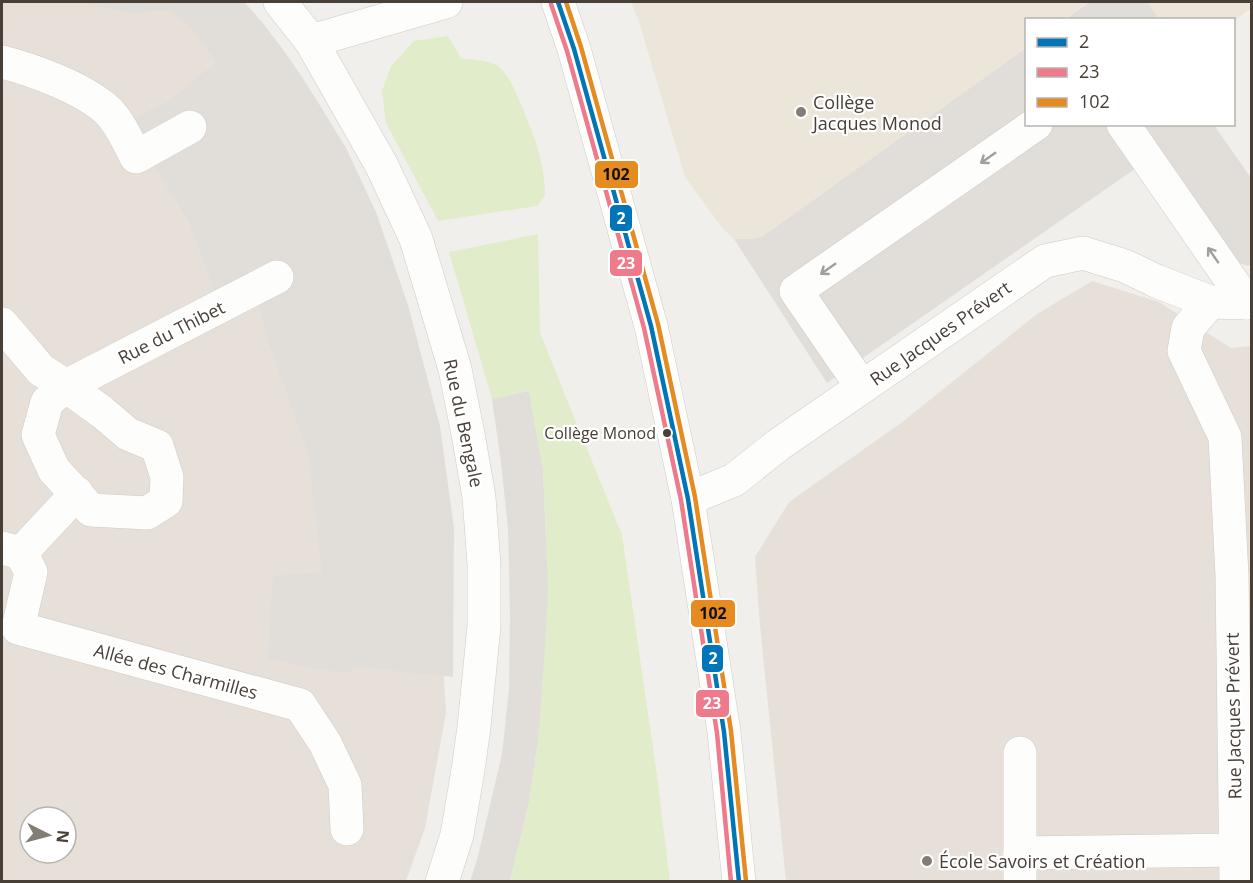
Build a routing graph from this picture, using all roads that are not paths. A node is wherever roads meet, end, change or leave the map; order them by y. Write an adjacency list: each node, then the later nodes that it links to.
1 (280, 2): 4 (street, Rue du Bengale)
2 (446, 2): 4 (street)
3 (558, 2): 16 (street)
4 (311, 41): 23 (street, Rue du Bengale)
5 (2, 62): 8 (street)
6 (1033, 126): 14 (street, one-way to 14)
7 (1124, 126): 11 (street, one-way to 7)
8 (190, 127)
9 (277, 277): 13 (street, Rue du Thibet)
10 (1210, 302): 11 (street, Rue Jacques Prévert); 14 (street, Rue Jacques Prévert); 18 (street, Rue Jacques Prévert)
11 (1249, 302)
12 (2, 324): 13 (street, Rue du Thibet)
13 (66, 386): 15 (street, Rue du Thibet); 15 (street, Rue du Thibet)
14 (862, 387): 16 (street, Rue Jacques Prévert)
15 (76, 494): 17 (street)
16 (688, 499): 24 (street)
17 (11, 550): 20 (street, Allée des Charmilles)
18 (1242, 577): 21 (street, Rue Jacques Prévert)
19 (1020, 753): 22 (street)
20 (347, 829)
21 (1240, 830): 22 (street); 25 (street, Rue Jacques Prévert)
22 (1020, 867)
23 (442, 882)
24 (739, 882)
25 (1236, 882)

